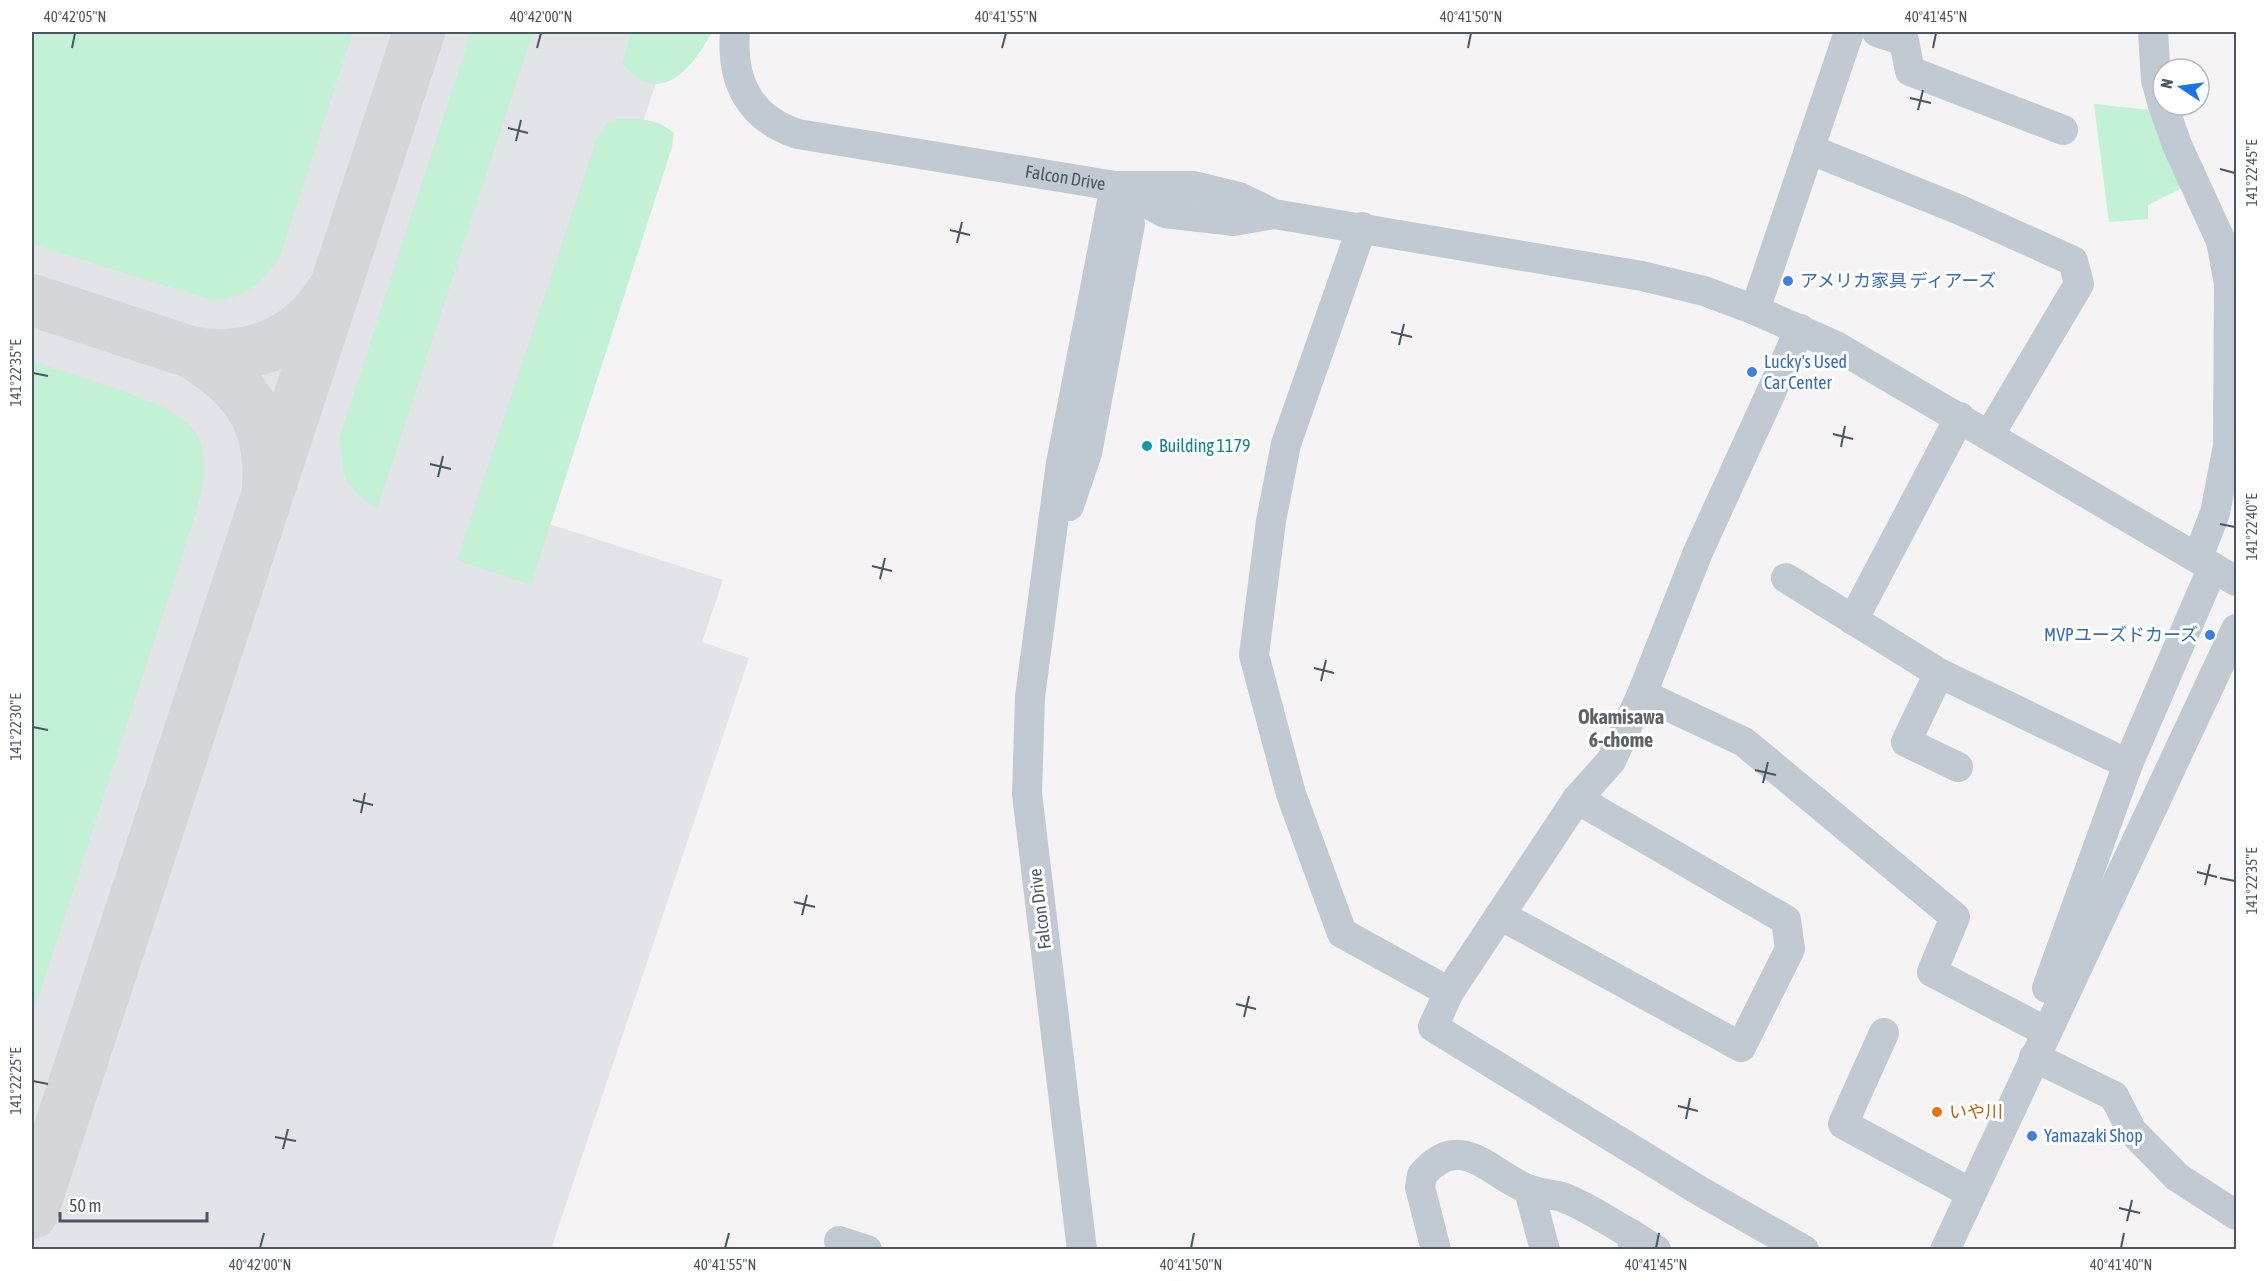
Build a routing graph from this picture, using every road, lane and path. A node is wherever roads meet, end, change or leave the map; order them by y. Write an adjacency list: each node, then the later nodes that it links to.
1 (735, 32): 9 (street, Falcon Drive)
2 (1849, 32): 8 (street)
3 (1877, 32): 7 (street)
4 (2153, 32): 5 (street)
5 (2155, 57)
6 (2167, 117): 19 (street)
7 (2063, 130)
8 (1809, 148): 14 (street); 17 (street)
9 (1115, 186): 10 (street); 11 (street); 13 (street, Falcon Drive); 18 (street, Falcon Drive)
10 (1165, 213): 11 (street); 13 (street)
11 (1274, 214): 12 (street)
12 (1362, 227): 14 (street); 29 (street)
13 (1127, 243): 18 (street, Falcon Drive)
14 (1755, 310): 15 (street)
15 (1800, 329): 16 (street); 24 (street)
16 (1960, 417): 17 (street); 21 (street)
17 (1990, 434): 19 (street)
18 (1047, 568): 38 (street, Falcon Drive)
19 (2216, 568): 25 (street)
20 (1786, 578): 21 (street)
21 (1853, 620): 23 (street)
22 (2236, 629): 31 (street)
23 (1939, 673): 25 (street); 26 (street)
24 (1642, 694): 27 (street); 31 (street)
25 (2128, 764): 31 (street)
26 (1958, 767)
27 (1576, 800): 28 (street); 28 (street)
28 (1500, 915): 29 (street)
29 (1449, 992): 42 (street)
30 (1884, 1033): 33 (street)
31 (2037, 1037): 33 (street); 34 (street)
32 (1529, 1190): 36 (street); 39 (street); 40 (street)
33 (1971, 1193): 43 (street)
34 (2236, 1215)
35 (839, 1240): 37 (street)
36 (1633, 1242): 41 (street)
37 (867, 1250)
38 (1082, 1250)
39 (1436, 1250)
40 (1545, 1250)
41 (1656, 1250)
42 (1804, 1250)
43 (1945, 1250)

